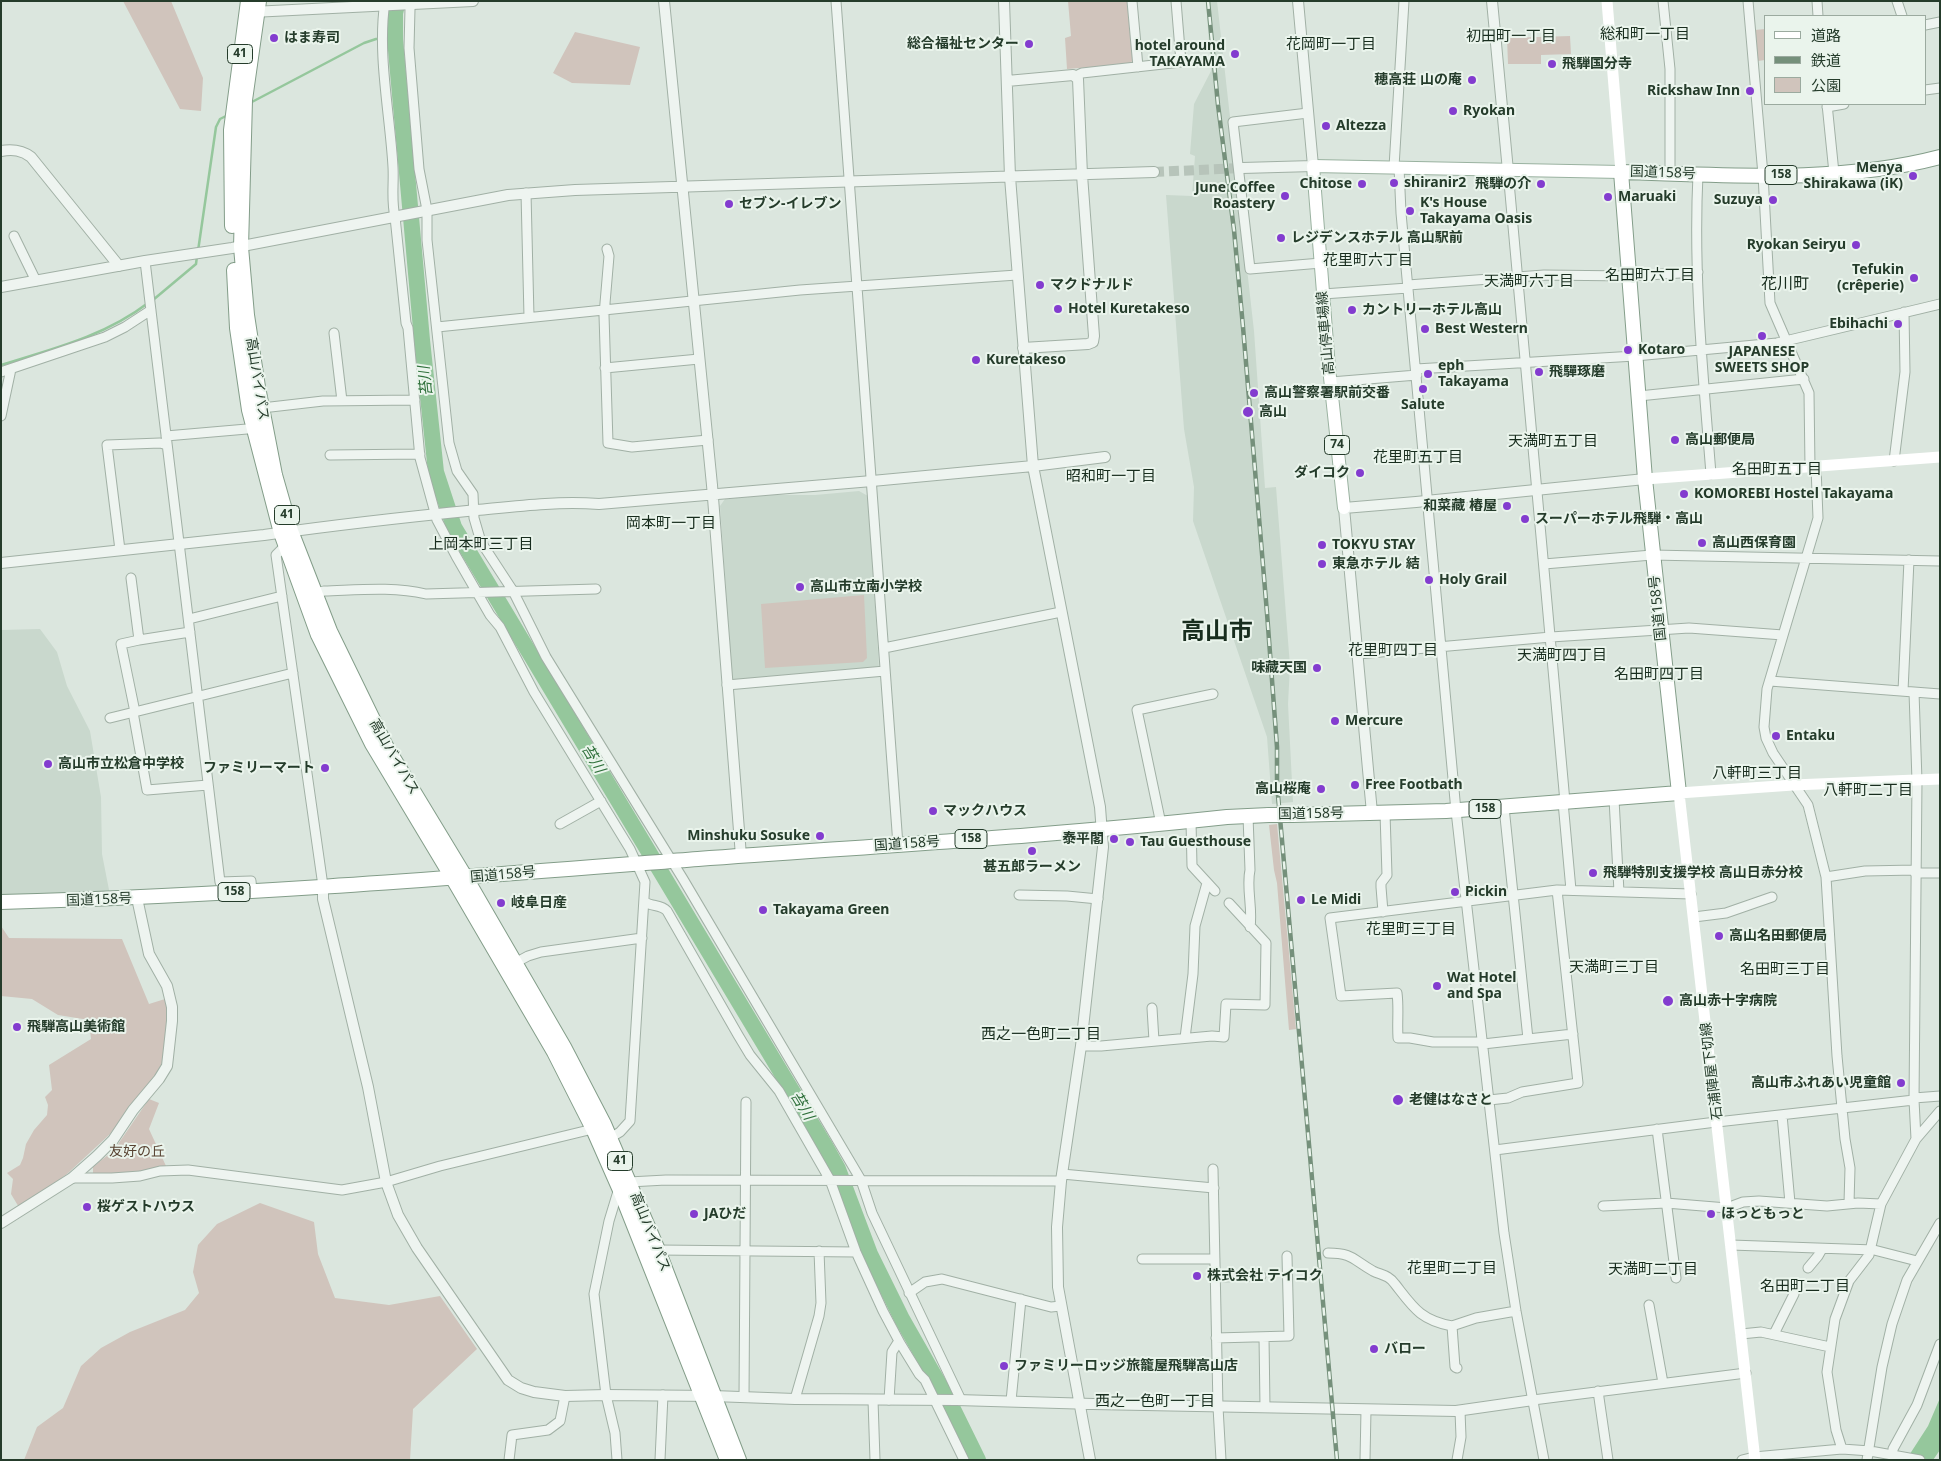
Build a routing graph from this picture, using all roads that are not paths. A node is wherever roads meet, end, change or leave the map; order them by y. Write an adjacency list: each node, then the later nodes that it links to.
1 (472, 1): 15 (street)
2 (664, 1): 44 (street)
3 (836, 1): 43 (street)
4 (1004, 1): 24 (street)
5 (1132, 1): 22 (street)
6 (1176, 1): 22 (street)
7 (1298, 1): 28 (street)
8 (1404, 1): 32 (street)
9 (1492, 1): 34 (street)
10 (1608, 1): 36 (main road)
11 (1664, 1): 37 (street)
12 (1748, 1): 41 (street)
13 (1817, 1): 18 (street)
14 (1896, 1): 19 (street)
15 (410, 3): 16 (street); 46 (street)
16 (385, 4): 17 (street); 47 (street)
17 (252, 6): 49 (highway, 高山バイパス / 41)
18 (1818, 15)
19 (1902, 15)
20 (1940, 22): 21 (street)
21 (1926, 25)
22 (1138, 67): 23 (street)
23 (1076, 76): 24 (street); 40 (street)
24 (1006, 81): 42 (street)
25 (1940, 88): 26 (street)
26 (1926, 90)
27 (1827, 105): 38 (street)
28 (1308, 113): 31 (street); 52 (street)
29 (1, 151): 53 (street)
30 (1940, 157): 38 (highway, 国道158号 / 158)
31 (1313, 166): 32 (main road); 33 (street); 52 (main road, 高山停車場線 / 74)
32 (1397, 167): 34 (main road); 61 (street)
33 (1242, 168)
34 (1508, 171): 36 (main road); 57 (street)
35 (1154, 172): 40 (street)
36 (1621, 172): 37 (highway, 国道158号 / 158); 56 (highway, 国道158号)
37 (1670, 173): 39 (highway, 国道158号 / 158)
38 (1834, 173): 41 (highway, 国道158号 / 158)
39 (1698, 174): 41 (highway, 国道158号 / 158); 54 (street)
40 (1082, 175): 42 (street); 72 (street)
41 (1763, 175): 71 (street)
42 (1010, 177): 43 (street); 55 (street)
43 (850, 182): 44 (street); 59 (street)
44 (682, 187): 45 (street); 63 (street)
45 (526, 193): 46 (street); 68 (street)
46 (424, 210): 47 (street); 69 (street)
47 (398, 216): 49 (street); 85 (street)
48 (14, 236): 58 (street)
49 (237, 247): 51 (street); 87 (highway, 高山バイパス / 41); 108 (highway, 高山バイパス / 41)
50 (607, 249): 66 (street)
51 (145, 261): 53 (street); 65 (street)
52 (1321, 263): 62 (main road, 高山停車場線 / 74)
53 (119, 266): 58 (street)
54 (1698, 272): 56 (street); 73 (street)
55 (1017, 275): 59 (street); 72 (street)
56 (1629, 276): 57 (street); 74 (highway, 国道158号)
57 (1517, 277): 61 (street); 76 (street)
58 (36, 280): 60 (street)
59 (857, 285): 63 (street); 101 (street)
60 (1, 287)
61 (1408, 287): 62 (street); 80 (street)
62 (1323, 294): 82 (main road, 高山停車場線 / 74)
63 (694, 301): 66 (street); 75 (street)
64 (1940, 304): 67 (street)
65 (151, 308): 78 (street); 90 (street)
66 (605, 310): 68 (street); 77 (street)
67 (1904, 312): 71 (street); 96 (street)
68 (529, 317): 69 (street)
69 (437, 327): 106 (street)
70 (334, 333): 86 (street)
71 (1786, 341): 73 (street); 81 (street)
72 (1023, 348): 97 (street)
73 (1702, 351): 74 (street); 83 (street)
74 (1636, 356): 76 (street); 84 (highway, 国道158号)
75 (699, 358): 77 (street); 91 (street)
76 (1525, 362): 80 (street); 102 (street)
77 (605, 368): 91 (street)
78 (11, 369): 79 (street); 88 (street)
79 (1, 372)
80 (1416, 372): 82 (street); 104 (street)
81 (1804, 379): 83 (street); 98 (street)
82 (1330, 382): 105 (main road, 高山停車場線 / 74)
83 (1704, 390): 84 (street); 99 (street)
84 (1638, 396): 100 (highway, 国道158号)
85 (415, 400): 86 (street); 92 (street)
86 (342, 401): 87 (street)
87 (262, 408): 108 (highway, 高山バイパス / 41)
88 (1, 416)
89 (247, 429): 90 (street)
90 (167, 440): 109 (street); 110 (street)
91 (708, 440): 103 (street)
92 (420, 454): 93 (street); 107 (street)
93 (330, 456)
94 (1105, 457): 97 (street)
95 (1940, 457): 96 (main road)
96 (1894, 461): 98 (main road)
97 (1033, 466): 101 (street); 123 (street)
98 (1813, 467): 99 (main road); 112 (street)
99 (1711, 474): 100 (main road)
100 (1645, 479): 102 (street); 111 (highway, 国道158号)
101 (872, 481): 103 (street); 131 (street)
102 (1537, 491): 104 (street); 116 (street)
103 (713, 494): 106 (street); 136 (street)
104 (1428, 501): 105 (street); 130 (street)
105 (1344, 508): 132 (street)
106 (471, 510): 107 (street); 119 (street)
107 (437, 513): 108 (street); 120 (street)
108 (286, 536): 109 (street); 121 (highway, 高山バイパス / 41); 122 (street); 167 (highway, 高山バイパス / 41)
109 (179, 544): 110 (street); 124 (street)
110 (120, 550): 115 (street)
111 (1652, 555): 112 (street); 116 (street); 125 (highway, 国道158号)
112 (1806, 558): 113 (street); 127 (street)
113 (1909, 560): 114 (street); 137 (street)
114 (1940, 561)
115 (1, 563)
116 (1544, 564): 128 (street)
117 (131, 578): 129 (street)
118 (596, 590): 119 (street)
119 (510, 591): 120 (street); 162 (street)
120 (478, 592): 121 (street); 150 (street)
121 (315, 593): 167 (highway, 高山バイパス / 41)
122 (282, 596): 124 (street); 134 (street)
123 (1061, 612): 131 (street); 159 (street)
124 (189, 619): 126 (street)
125 (1660, 629): 127 (street); 128 (street); 148 (highway, 国道158号)
126 (190, 632): 129 (street); 141 (street)
127 (1783, 635): 135 (street)
128 (1551, 637): 130 (street); 151 (street)
129 (139, 640): 142 (street)
130 (1441, 647): 132 (street); 153 (street)
131 (884, 648): 133 (street)
132 (1358, 654): 154 (street)
133 (885, 671): 136 (street); 160 (street)
134 (293, 674): 141 (street); 169 (street)
135 (1770, 681): 137 (street); 147 (street)
136 (727, 685): 161 (street)
137 (1903, 691): 138 (street)
138 (1914, 692): 140 (street); 145 (street)
139 (1213, 694): 158 (street)
140 (1940, 694)
141 (198, 696): 142 (street); 146 (street)
142 (134, 712): 143 (street); 146 (street)
143 (110, 718)
144 (1940, 779): 145 (main road)
145 (1917, 781): 147 (main road); 164 (street)
146 (208, 785): 172 (street)
147 (1793, 785): 148 (main road); 166 (street)
148 (1679, 793): 149 (highway, 国道158号 / 158); 175 (main road, 石浦陣屋下切線)
149 (1614, 799): 151 (highway, 国道158号 / 158); 174 (street)
150 (601, 801): 157 (street); 163 (street)
151 (1564, 802): 152 (highway, 国道158号 / 158); 171 (street)
152 (1504, 807): 153 (highway, 国道158号 / 158); 177 (street)
153 (1456, 811): 154 (highway, 国道158号 / 158); 183 (street)
154 (1379, 813): 155 (highway, 国道158号 / 158, bridge); 185 (street)
155 (1248, 816): 156 (highway, 国道158号 / 158); 187 (street)
156 (1191, 821): 158 (highway, 国道158号 / 158); 168 (street)
157 (560, 824)
158 (1161, 824): 159 (highway, 国道158号 / 158)
159 (1102, 828): 160 (highway, 国道158号 / 158); 180 (street)
160 (898, 845): 161 (highway, 国道158号 / 158)
161 (741, 856): 162 (highway, 国道158号 / 158)
162 (670, 862): 163 (highway, 国道158号 / 158); 215 (street)
163 (639, 864): 167 (highway, 国道158号 / 158); 182 (street)
164 (1915, 871): 165 (street); 166 (street); 198 (street)
165 (1940, 873)
166 (1826, 877): 201 (street)
167 (459, 878): 169 (highway, 国道158号 / 158); 189 (highway, 高山バイパス / 41); 205 (highway, 高山バイパス / 41)
168 (1207, 883): 173 (street); 192 (street)
169 (323, 886): 172 (highway, 国道158号 / 158); 216 (street)
170 (1557, 890): 171 (street); 177 (street); 191 (street)
171 (1571, 890): 174 (street)
172 (252, 891): 179 (highway, 国道158号 / 158)
173 (1215, 891)
174 (1619, 892): 175 (street)
175 (1691, 894): 186 (main road, 石浦陣屋下切線)
176 (1019, 895): 180 (street)
177 (1514, 896): 183 (street); 193 (street)
178 (1772, 897): 186 (street)
179 (137, 898): 181 (highway, 国道158号 / 158); 212 (street)
180 (1098, 899): 196 (street)
181 (1, 902)
182 (645, 902): 188 (street); 214 (street)
183 (1467, 902): 185 (street); 195 (street)
184 (1229, 903): 187 (street)
185 (1383, 912): 195 (street)
186 (1694, 917): 204 (main road, 石浦陣屋下切線)
187 (1250, 926): 192 (street)
188 (642, 938): 189 (street); 207 (street)
189 (516, 963): 207 (highway, 高山バイパス / 41)
190 (1152, 1008): 194 (street)
191 (1573, 1034): 193 (street); 199 (street)
192 (1185, 1038): 194 (street)
193 (1528, 1039): 195 (street)
194 (1154, 1041): 196 (street)
195 (1483, 1043): 199 (street)
196 (1081, 1046): 211 (street)
197 (1940, 1096): 198 (street)
198 (1914, 1099): 201 (street); 208 (street)
199 (1489, 1100): 209 (street)
200 (746, 1102): 213 (street)
201 (1842, 1108): 203 (street); 221 (street)
202 (1940, 1112): 208 (street)
203 (1782, 1114): 204 (street); 220 (street)
204 (1717, 1122): 206 (street); 224 (main road, 石浦陣屋下切線)
205 (593, 1129): 216 (street); 217 (highway, 高山バイパス / 41)
206 (1657, 1129): 209 (street); 219 (street)
207 (610, 1138): 217 (highway, 高山バイパス / 41)
208 (1916, 1139): 222 (street)
209 (1495, 1150): 248 (street)
210 (1214, 1169): 218 (street)
211 (1062, 1177): 215 (street); 218 (street); 247 (street)
212 (72, 1178): 216 (street); 225 (street)
213 (745, 1180): 214 (street); 217 (street); 230 (street)
214 (831, 1180): 215 (street); 233 (street)
215 (859, 1180): 243 (street)
216 (386, 1182): 263 (street)
217 (624, 1185): 229 (highway, 高山バイパス / 41); 261 (street); 264 (highway, 高山バイパス / 41)
218 (1214, 1188): 237 (street)
219 (1666, 1203): 223 (street); 224 (street); 242 (street)
220 (1790, 1203): 221 (street); 224 (street)
221 (1849, 1203): 222 (street)
222 (1881, 1204): 231 (street)
223 (1603, 1206)
224 (1727, 1208): 227 (main road, 石浦陣屋下切線)
225 (1, 1223)
226 (1940, 1223): 238 (street)
227 (1731, 1245): 228 (street); 250 (main road, 石浦陣屋下切線)
228 (1822, 1249): 231 (street); 239 (street)
229 (658, 1250): 230 (street); 264 (highway, 高山バイパス / 41)
230 (746, 1250): 232 (street); 265 (street)
231 (1870, 1250): 238 (street); 256 (street)
232 (820, 1251): 233 (street); 266 (street)
233 (856, 1252): 254 (street)
234 (1328, 1253): 249 (street)
235 (1288, 1256): 252 (street)
236 (1142, 1259): 237 (street)
237 (1215, 1259): 240 (street)
238 (1917, 1261): 280 (street)
239 (1808, 1268)
240 (1215, 1276): 241 (street); 253 (street)
241 (1261, 1276)
242 (1676, 1278)
243 (909, 1292): 245 (street); 270 (street)
244 (1794, 1294): 251 (street)
245 (1021, 1299): 247 (street); 272 (street)
246 (1649, 1305): 259 (street)
247 (1061, 1306): 273 (street)
248 (1516, 1310): 249 (street); 271 (street)
249 (1452, 1326): 257 (street)
250 (1741, 1334): 251 (street); 258 (main road, 石浦陣屋下切線)
251 (1774, 1334): 256 (street)
252 (1264, 1337): 253 (street); 275 (street)
253 (1216, 1338): 274 (street)
254 (900, 1343): 268 (street); 269 (street)
255 (1940, 1344): 279 (street)
256 (1830, 1347): 278 (street)
257 (1457, 1368)
258 (1746, 1373): 259 (street); 281 (main road, 石浦陣屋下切線)
259 (1663, 1383): 260 (street)
260 (1598, 1391): 271 (street); 294 (street)
261 (606, 1394): 262 (street); 263 (street); 283 (street)
262 (663, 1395): 264 (street); 284 (street)
263 (565, 1396): 282 (street)
264 (708, 1396): 265 (street); 285 (highway, 高山バイパス / 41); 286 (highway, 高山バイパス / 41)
265 (744, 1397): 266 (street)
266 (795, 1399): 267 (street)
267 (873, 1400): 268 (street); 287 (street)
268 (889, 1400): 269 (street)
269 (936, 1400): 270 (street); 288 (street)
270 (959, 1400): 272 (street)
271 (1533, 1400): 277 (street); 293 (street)
272 (1011, 1401): 273 (street)
273 (1080, 1404): 274 (street); 289 (street)
274 (1218, 1407): 275 (street); 290 (street)
275 (1265, 1408): 276 (street)
276 (1366, 1410): 277 (street); 291 (street)
277 (1460, 1411): 292 (street)
278 (1842, 1449): 280 (street); 281 (street)
279 (1894, 1454): 280 (street); 296 (street)
280 (1868, 1455)
281 (1754, 1458): 295 (street)
282 (509, 1460)
283 (617, 1460)
284 (660, 1460)
285 (727, 1460)
286 (739, 1460)
287 (875, 1460)
288 (964, 1460)
289 (1090, 1460)
290 (1221, 1460)
291 (1365, 1460)
292 (1457, 1460)
293 (1544, 1460)
294 (1608, 1460)
295 (1742, 1460)
296 (1920, 1460)

